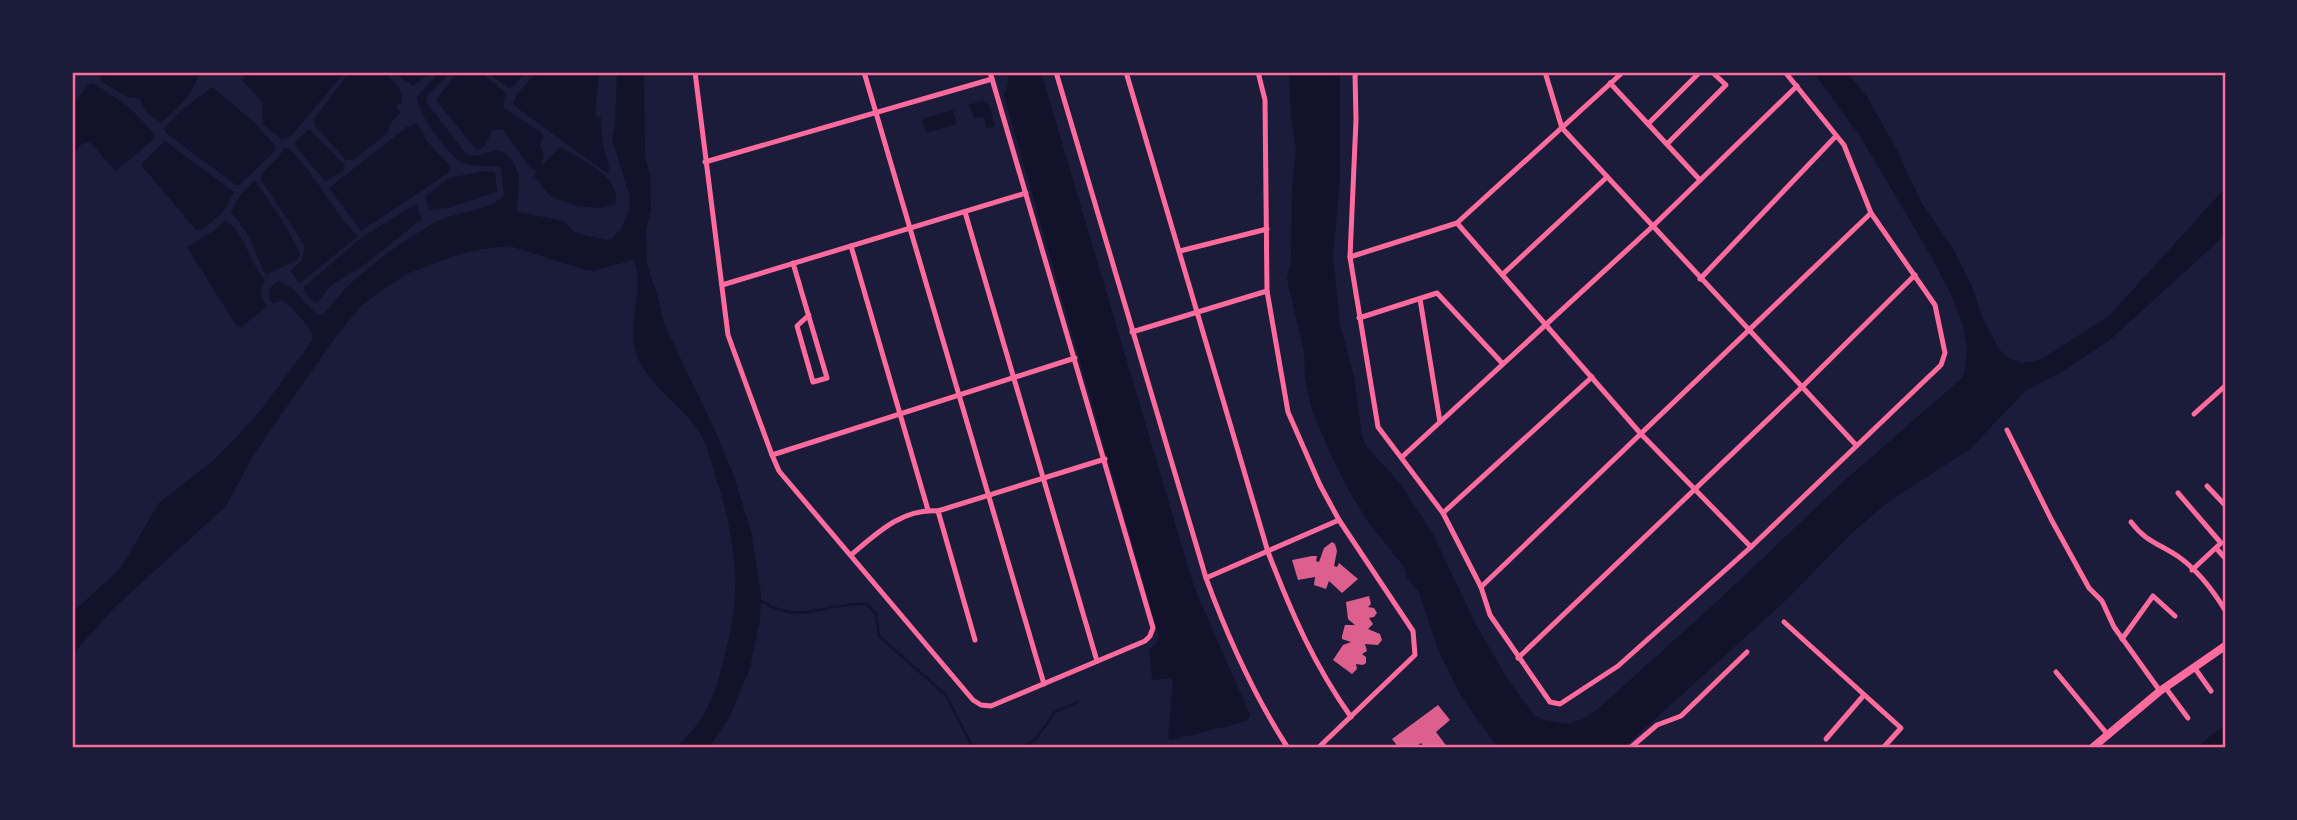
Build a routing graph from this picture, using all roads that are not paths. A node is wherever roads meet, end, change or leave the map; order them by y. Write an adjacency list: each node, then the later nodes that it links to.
1 (695, 72): 21 (street)
2 (864, 72): 16 (street)
3 (990, 72): 13 (street)
4 (1056, 72): 46 (street)
5 (1126, 72): 32 (street)
6 (1258, 72): 30 (street)
7 (1355, 72): 33 (street)
8 (1545, 72): 18 (street)
9 (1623, 72): 14 (street)
10 (1700, 72): 17 (street)
11 (1712, 72): 20 (street)
12 (1785, 72): 15 (street)
13 (992, 79): 16 (street); 24 (street)
14 (1611, 83): 17 (street); 18 (street)
15 (1797, 86): 19 (street); 23 (street)
16 (876, 113): 21 (street); 29 (street)
17 (1648, 124): 20 (street)
18 (1562, 128): 22 (street); 27 (street)
19 (1836, 136): 26 (street); 37 (street)
20 (1667, 144): 23 (street)
21 (705, 162): 38 (street)
22 (1607, 177): 28 (street); 35 (street)
23 (1700, 180): 28 (street)
24 (1026, 194): 25 (street); 47 (street)
25 (965, 212): 29 (street); 50 (street)
26 (1871, 213): 36 (street); 45 (street)
27 (1457, 223): 33 (street); 35 (street)
28 (1652, 227): 37 (street); 44 (street)
29 (909, 229): 31 (street); 53 (street)
30 (1267, 229): 32 (street); 39 (street)
31 (851, 246): 34 (street); 55 (street)
32 (1180, 251): 41 (street)
33 (1350, 257): 43 (street)
34 (793, 263): 38 (street); 42 (street)
35 (1503, 274): 44 (street)
36 (1915, 275): 51 (street); 59 (street)
37 (1700, 279): 45 (street)
38 (722, 285): 60 (street)
39 (1267, 291): 41 (street); 72 (street)
40 (1420, 299): 43 (street); 48 (street); 56 (street)
41 (1198, 311): 46 (street); 76 (street)
42 (809, 315): 42 (street)
43 (1359, 318): 61 (street)
44 (1546, 324): 48 (street); 49 (street)
45 (1748, 330): 51 (street); 58 (street)
46 (1132, 332): 80 (street)
47 (1075, 358): 50 (street); 62 (street)
48 (1503, 364): 56 (street)
49 (1592, 377): 58 (street); 71 (street)
50 (1014, 378): 53 (street); 63 (street)
51 (1803, 386): 59 (street); 65 (street)
52 (2225, 386): 54 (street)
53 (959, 396): 55 (street); 67 (street)
54 (2194, 414)
55 (899, 415): 60 (street); 69 (street)
56 (1440, 422): 61 (street)
57 (2007, 430): 85 (street)
58 (1640, 434): 65 (street); 81 (street)
59 (1856, 445): 74 (street)
60 (772, 455): 77 (street)
61 (1402, 457): 71 (street)
62 (1105, 459): 63 (street); 90 (street)
63 (1044, 478): 67 (street); 90 (street)
64 (2207, 486): 68 (street)
65 (1695, 489): 74 (street); 89 (street)
66 (2178, 493): 75 (street)
67 (988, 495): 70 (street); 93 (street)
68 (2225, 505)
69 (928, 510): 70 (street); 77 (street)
70 (938, 511): 86 (street)
71 (1443, 513): 81 (street)
72 (1339, 520): 76 (street); 97 (street)
73 (2131, 522): 79 (street)
74 (1751, 547): 89 (street)
75 (2216, 548): 78 (street); 79 (street)
76 (1268, 552): 80 (street); 97 (street)
77 (851, 555): 93 (street)
78 (2225, 558)
79 (2192, 569): 82 (street)
80 (1206, 578): 101 (street)
81 (1481, 587): 89 (street)
82 (2225, 611)
83 (2175, 615): 85 (street)
84 (1784, 622): 96 (street)
85 (2122, 639): 94 (street)
86 (975, 640)
87 (2225, 646): 91 (main road)
88 (1747, 652): 103 (street)
89 (1518, 658)
90 (1097, 661): 93 (street)
91 (2194, 667): 94 (main road); 95 (street)
92 (2056, 672): 99 (street)
93 (1044, 684)
94 (2163, 689): 98 (street); 99 (main road)
95 (2211, 691)
96 (1864, 695): 100 (street); 104 (street)
97 (1351, 718): 102 (street)
98 (2188, 718)
99 (2108, 735): 105 (main road)
100 (1826, 739)
101 (1288, 748)
102 (1318, 748)
103 (1630, 748)
104 (1883, 748)
105 (2092, 748)

